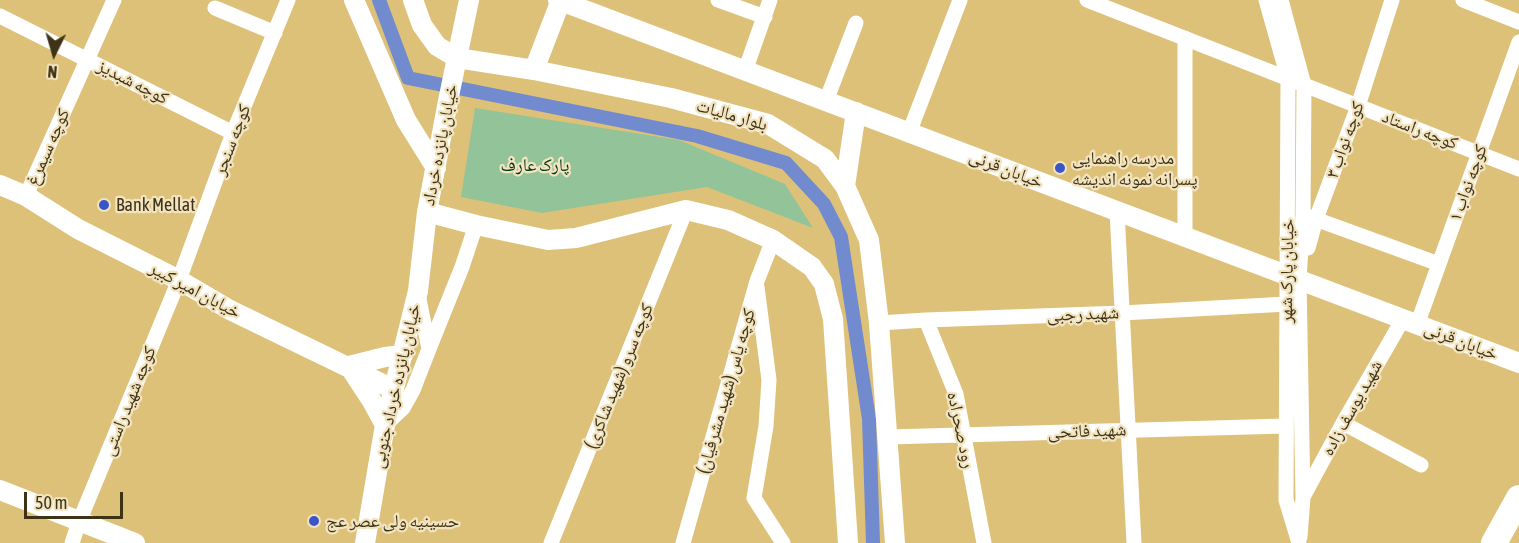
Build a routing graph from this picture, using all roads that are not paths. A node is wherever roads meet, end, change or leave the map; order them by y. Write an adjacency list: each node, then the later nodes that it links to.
1 (114, 0): 23 (street, کوچه سیمرغ)
2 (288, 0): 20 (street, کوچه سنجر)
3 (354, 0): 35 (street)
4 (413, 0): 24 (street, بلوار مالیات)
5 (469, 0): 24 (street)
6 (560, 0): 25 (street); 26 (street, خیابان قرنی)
7 (718, 0): 17 (street)
8 (770, 0): 17 (street)
9 (960, 0): 33 (street)
10 (1087, 0): 21 (street, کوچه راستاد)
11 (1266, 0): 27 (street, خیابان پارک شهر)
12 (1281, 0): 28 (street, خیابان پارک شهر)
13 (1392, 0): 30 (street, کوچه نواب ۳)
14 (1462, 0): 18 (street)
15 (215, 9): 20 (street)
16 (0, 16): 23 (street, کوچه شبدیز)
17 (765, 17): 26 (street)
18 (1519, 22)
19 (856, 23): 29 (street)
20 (275, 33): 32 (street, کوچه سنجر)
21 (1185, 38): 27 (street, کوچه راستاد); 45 (street)
22 (1519, 42): 34 (street, کوچه نواب ۱)
23 (87, 59): 32 (street, کوچه شبدیز); 39 (street, کوچه سیمرغ)
24 (457, 60): 25 (street, بلوار مالیات); 35 (street, خیابان پانزده خرداد)
25 (534, 70): 38 (street, بلوار مالیات)
26 (745, 70): 29 (street, خیابان قرنی)
27 (1287, 78): 28 (street, کوچه راستاد); 48 (street, خیابان پارک شهر)
28 (1304, 85): 30 (street, کوچه راستاد); 42 (street, خیابان پارک شهر)
29 (826, 101): 31 (street, خیابان قرنی)
30 (1358, 106): 34 (street, کوچه راستاد); 42 (street, کوچه نواب ۳)
31 (856, 112): 33 (street, خیابان قرنی); 38 (street)
32 (233, 133): 49 (street, کوچه سنجر)
33 (909, 133): 41 (street, خیابان قرنی)
34 (1478, 153): 36 (street, کوچه راستاد); 47 (street, کوچه نواب ۱)
35 (436, 168): 43 (street, خیابان پانزده خرداد)
36 (1519, 169)
37 (0, 185): 39 (street, خیابان امیر کبیر)
38 (845, 186): 56 (street, بلوار مالیات)
39 (26, 196): 49 (street, خیابان امیر کبیر)
40 (686, 210): 44 (street); 46 (street); 76 (street, کوچه سرو (شهید شاکری))
41 (1117, 211): 45 (street, خیابان قرنی); 53 (street)
42 (1309, 217): 47 (street); 48 (street, کوچه نواب ۳)
43 (426, 221): 44 (street); 51 (street, خیابان پانزده خرداد جنوبی)
44 (476, 225): 57 (street)
45 (1185, 237): 48 (street, خیابان قرنی)
46 (773, 240): 50 (street, کوچه یاس (شهید مشرفیان)); 79 (street)
47 (1439, 264): 55 (street, کوچه نواب ۱)
48 (1293, 278): 52 (street, خیابان پارک شهر); 55 (street, خیابان قرنی); 70 (street, خیابان پارک شهر)
49 (178, 280): 60 (street, خیابان امیر کبیر); 72 (street, کوچه شهید راستی)
50 (757, 281): 77 (street, کوچه یاس (شهید مشرفیان)); 78 (street)
51 (418, 291): 57 (street); 58 (street, خیابان پانزده خرداد جنوبی)
52 (1287, 304): 53 (street, شهید رجبی); 64 (street, خیابان پارک شهر)
53 (1122, 313): 54 (street, شهید رجبی); 65 (street)
54 (926, 320): 56 (street, شهید رجبی); 66 (street, رود صحراده)
55 (1410, 322): 59 (street, خیابان قرنی); 62 (street, شهید یوسف زاده)
56 (879, 323): 67 (street, بلوار مالیات)
57 (429, 348): 63 (street)
58 (403, 355): 60 (street); 61 (street, خیابان پانزده خرداد جنوبی)
59 (1519, 363)
60 (349, 366): 61 (street, خیابان امیر کبیر); 63 (street)
61 (393, 389): 63 (street, خیابان پانزده خرداد جنوبی)
62 (1343, 423): 68 (street); 70 (street, شهید یوسف زاده)
63 (385, 425): 75 (street, خیابان پانزده خرداد جنوبی)
64 (1285, 426): 65 (street, شهید فاتحی); 83 (street, خیابان پارک شهر)
65 (1128, 430): 66 (street, شهید فاتحی); 82 (street)
66 (962, 435): 67 (street, شهید فاتحی); 81 (street, رود صحراده)
67 (888, 437): 80 (street, بلوار مالیات)
68 (1421, 465)
69 (0, 490): 72 (street)
70 (1303, 498): 83 (street, خیابان پارک شهر)
71 (1519, 498): 84 (main road)
72 (79, 522): 73 (street, کوچه شهید راستی); 74 (street)
73 (72, 543)
74 (135, 543)
75 (365, 543)
76 (551, 543)
77 (683, 543)
78 (783, 543)
79 (848, 543)
80 (895, 543)
81 (984, 543)
82 (1134, 543)
83 (1299, 543)
84 (1494, 543)

